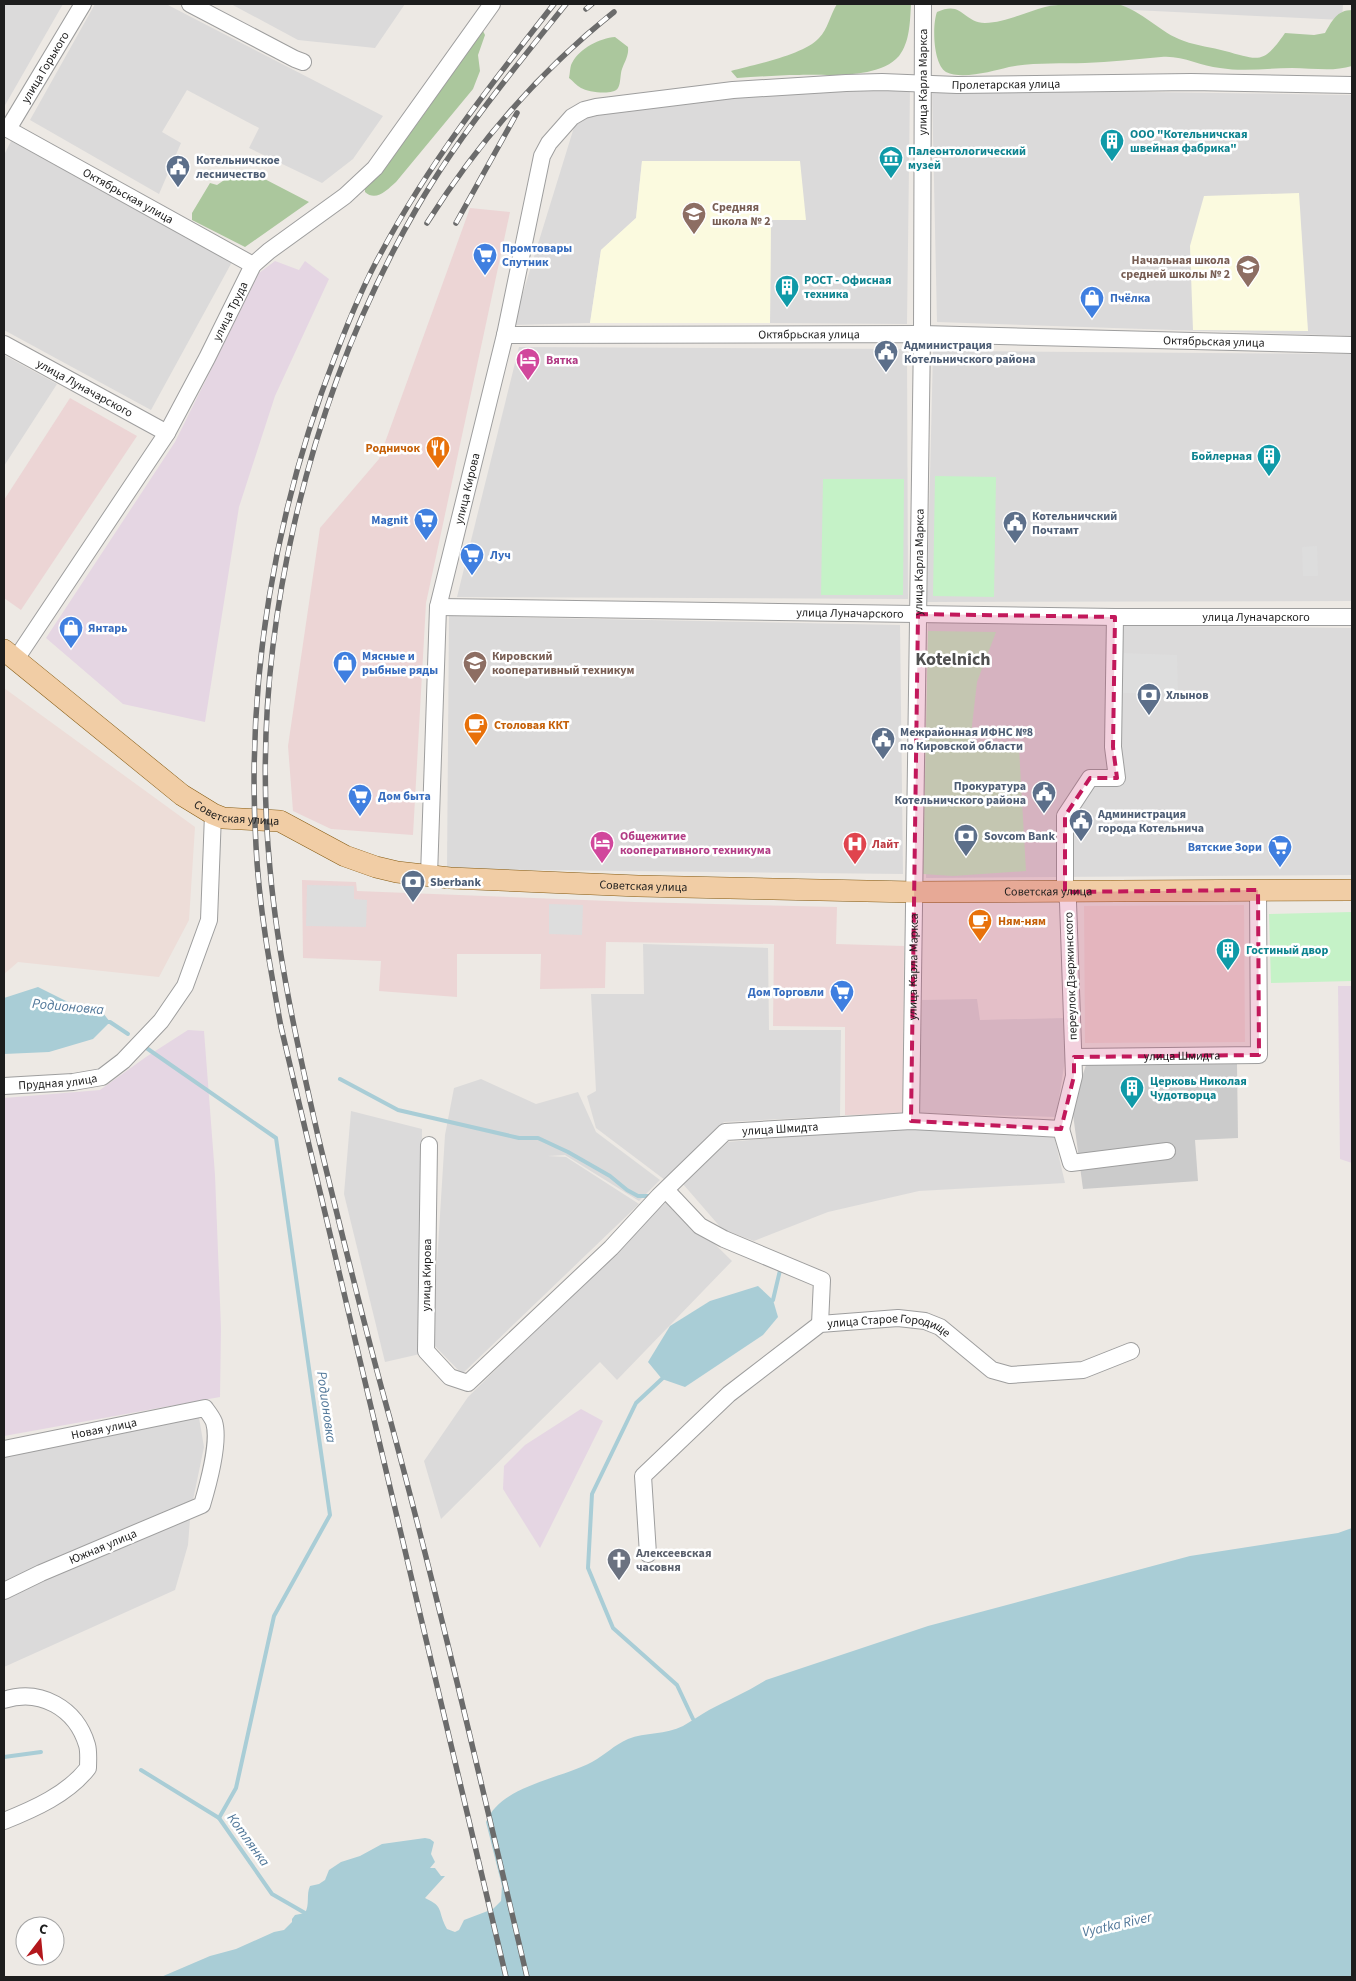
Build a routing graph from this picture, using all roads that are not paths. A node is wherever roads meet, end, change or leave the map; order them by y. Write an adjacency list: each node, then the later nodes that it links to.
1 (83, 4): 9 (street, улица Горького)
2 (190, 4): 5 (street)
3 (922, 4): 6 (street, улица Карла Маркса)
4 (488, 7): 10 (street, улица Труда)
5 (303, 62)
6 (923, 84): 7 (street, Пролетарская улица); 8 (street, Пролетарская улица); 11 (street, улица Карла Маркса)
7 (1352, 85)
8 (572, 116): 12 (street, улица Кирова)
9 (6, 128): 10 (street, Октябрьская улица)
10 (254, 265): 15 (street, улица Труда)
11 (922, 334): 12 (street, Октябрьская улица); 14 (street, Октябрьская улица); 17 (street, улица Карла Маркса)
12 (505, 335): 16 (street, улица Кирова)
13 (4, 344): 15 (street, улица Луначарского)
14 (1352, 345)
15 (167, 433): 20 (street, улица Труда)
16 (438, 607): 17 (street, улица Луначарского); 22 (street, улица Кирова)
17 (918, 614): 18 (street, улица Луначарского); 25 (street, улица Карла Маркса)
18 (1115, 617): 19 (street, улица Луначарского); 26 (street, переулок Дзержинского)
19 (1352, 617)
20 (10, 654): 21 (main road, Советская улица)
21 (213, 814): 22 (main road, Советская улица); 28 (street, Прудная улица)
22 (429, 876): 25 (main road, Советская улица)
23 (1258, 890): 24 (main road, Советская улица); 26 (main road, Советская улица); 27 (street, улица Шмидта)
24 (1352, 890)
25 (913, 892): 26 (main road, Советская улица); 29 (street, улица Карла Маркса)
26 (1065, 892): 27 (street, переулок Дзержинского)
27 (1074, 1058): 30 (street, переулок Дзержинского)
28 (4, 1086)
29 (910, 1121): 30 (street, улица Шмидта); 33 (street, улица Шмидта)
30 (1060, 1129): 32 (street)
31 (430, 1145): 36 (street, улица Кирова)
32 (1167, 1151)
33 (666, 1190): 34 (street); 36 (street, улица Шмидта)
34 (820, 1324): 35 (street, улица Старое Городище); 39 (street, улица Старое Городище)
35 (1131, 1350)
36 (468, 1383)
37 (4, 1449): 38 (street, Новая улица)
38 (202, 1505): 40 (street, Южная улица)
39 (648, 1554)
40 (4, 1591)
41 (4, 1700): 42 (street)
42 (4, 1821)

